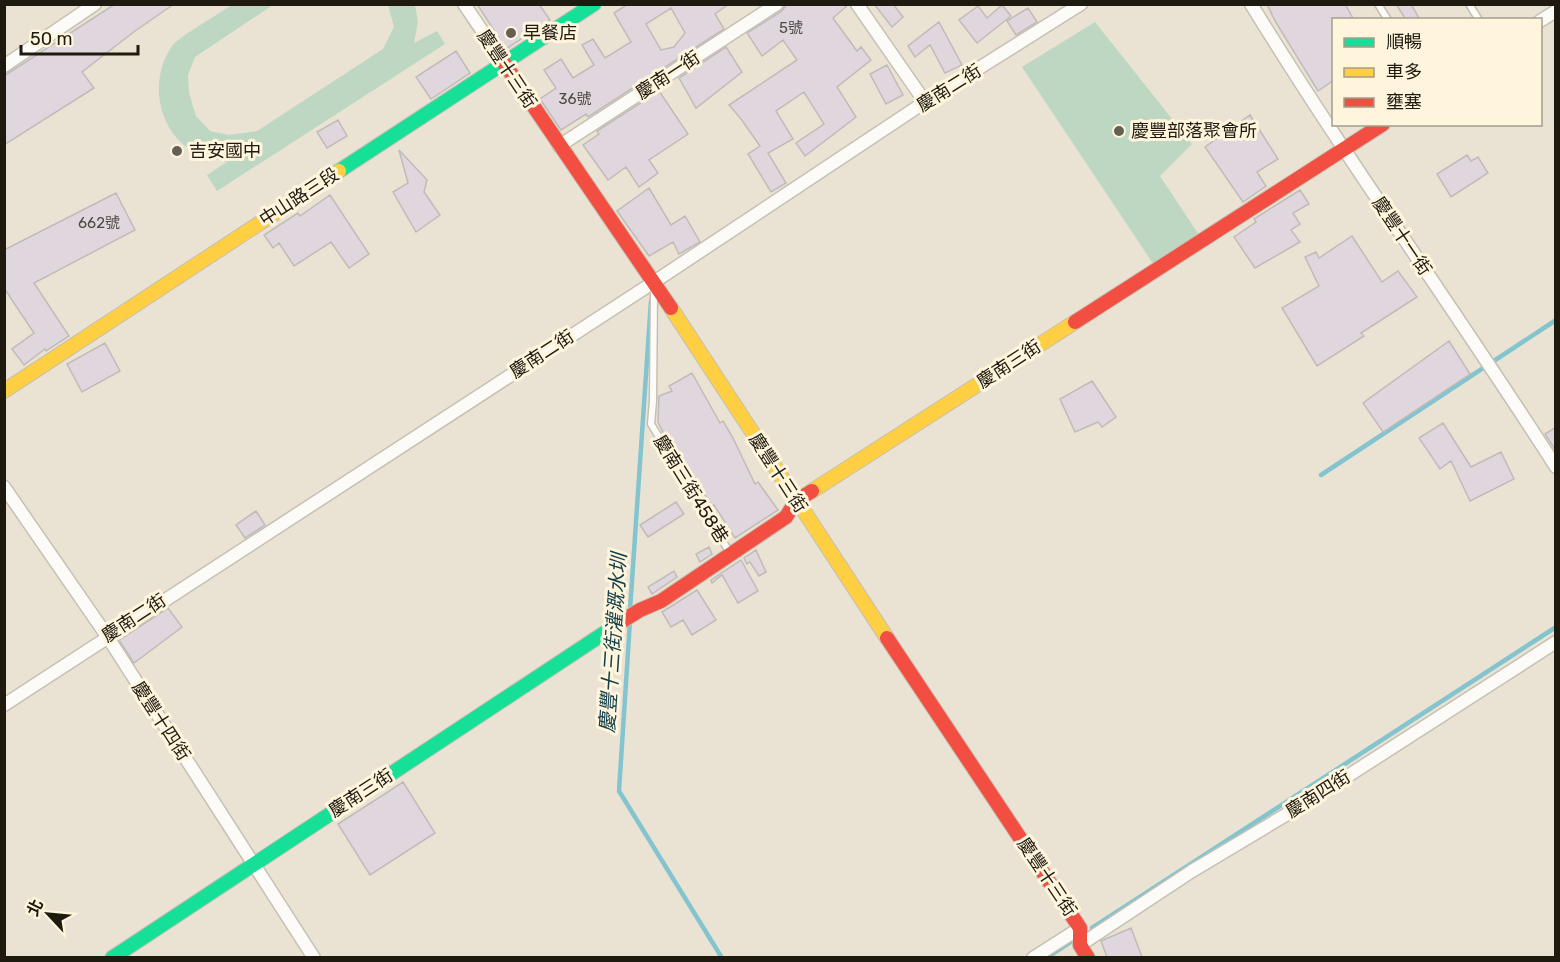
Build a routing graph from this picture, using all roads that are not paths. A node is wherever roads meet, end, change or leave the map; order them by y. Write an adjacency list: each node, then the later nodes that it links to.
1 (95, 4): 15 (street)
2 (464, 4): 14 (street, 慶豐十三街)
3 (594, 4): 14 (street, 中山路三段)
4 (777, 4): 18 (street, 慶南一街)
5 (857, 4): 16 (street)
6 (1081, 4): 16 (street, 慶南二街)
7 (1251, 4): 19 (street, 慶豐十一街)
8 (1378, 4): 11 (lane)
9 (1469, 4): 12 (lane)
10 (1556, 11): 13 (street)
11 (1387, 18)
12 (1478, 18)
13 (1542, 20)
14 (504, 63): 18 (street, 慶豐十三街); 21 (street, 中山路三段)
15 (4, 66)
16 (925, 102): 20 (street, 慶南二街)
17 (1380, 126): 19 (street, 慶南三街)
18 (559, 146): 20 (street, 慶豐十三街)
19 (1342, 149): 22 (street, 慶豐十一街); 24 (street, 慶南三街)
20 (654, 282): 24 (street, 慶豐十三街); 25 (lane, 慶南三街458巷); 26 (street, 慶南二街)
21 (4, 391)
22 (1556, 467)
23 (4, 487): 26 (street, 慶豐十四街)
24 (796, 501): 25 (street, 慶南三街); 30 (street, 慶豐十三街)
25 (730, 553): 29 (street, 慶南三街)
26 (107, 636): 28 (street, 慶南二街); 29 (street, 慶豐十四街)
27 (1556, 642): 31 (street, 慶南四街)
28 (4, 705)
29 (253, 864): 32 (street, 慶南三街); 33 (street, 慶豐十四街)
30 (1080, 928): 31 (street, 慶豐十三街); 34 (street)
31 (1080, 945): 35 (street)
32 (112, 957)
33 (314, 957)
34 (1033, 957)
35 (1088, 957)

